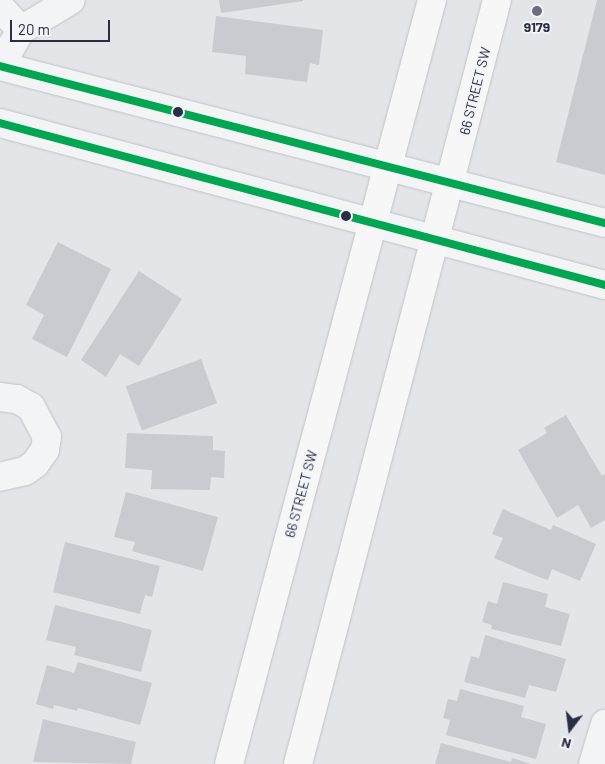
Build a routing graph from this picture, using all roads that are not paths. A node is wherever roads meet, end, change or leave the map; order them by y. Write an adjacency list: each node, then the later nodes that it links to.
1 (71, 0): 5 (street)
2 (432, 0): 8 (main road)
3 (498, 0): 9 (main road, 66 STREET SW)
4 (0, 7): 5 (street)
5 (21, 30): 6 (street)
6 (0, 66): 8 (street)
7 (0, 123): 11 (street)
8 (388, 166): 9 (street); 11 (main road, 66 STREET SW)
9 (452, 182): 10 (street); 12 (main road, 66 STREET SW)
10 (605, 223)
11 (373, 224): 12 (street); 17 (main road, 66 STREET SW)
12 (436, 240): 13 (street); 18 (main road)
13 (605, 285)
14 (0, 397): 15 (street)
15 (0, 476)
16 (605, 724): 19 (street)
17 (229, 764)
18 (298, 764)
19 (593, 764)

